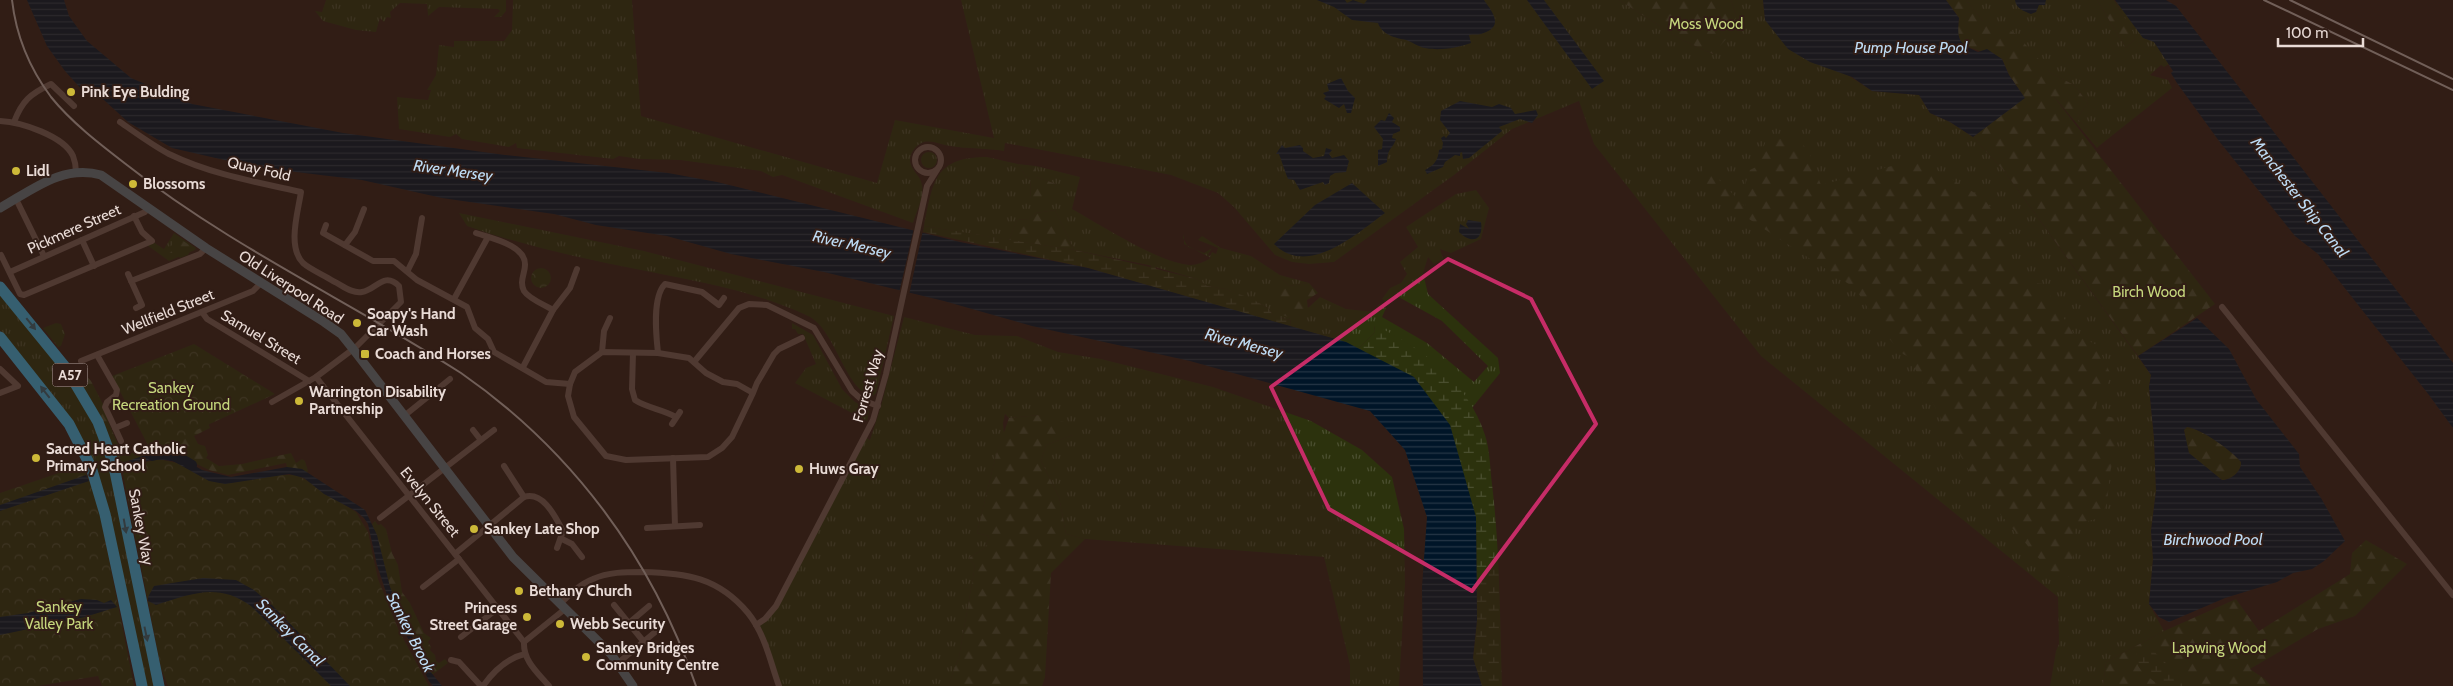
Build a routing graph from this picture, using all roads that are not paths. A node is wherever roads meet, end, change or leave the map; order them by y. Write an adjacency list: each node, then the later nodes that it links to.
1 (74, 106): 3 (street)
2 (0, 121): 3 (street)
3 (14, 122): 7 (street)
4 (120, 122): 40 (street, Quay Fold)
5 (920, 170): 6 (street); 6 (street); 8 (street)
6 (937, 170): 8 (street, Forrest Way)
7 (76, 172): 9 (street); 11 (street, Old Liverpool Road)
8 (928, 186): 56 (street, Forrest Way)
9 (16, 199): 10 (street); 22 (street)
10 (0, 208)
11 (148, 208): 13 (street, Pickmere Street); 20 (street, Old Liverpool Road)
12 (364, 208): 19 (street)
13 (134, 216): 18 (street, Pickmere Street); 23 (street)
14 (422, 218): 25 (street)
15 (326, 225): 19 (street)
16 (476, 233): 17 (street)
17 (488, 237): 32 (street); 35 (street)
18 (82, 240): 22 (street, Pickmere Street); 23 (street)
19 (345, 245): 25 (street)
20 (206, 248): 28 (street); 29 (street, Old Liverpool Road)
21 (1, 255): 26 (street)
22 (44, 256): 26 (street, Pickmere Street)
23 (94, 266): 26 (street)
24 (577, 269): 35 (street)
25 (408, 270): 32 (street)
26 (10, 272)
27 (128, 274): 28 (street)
28 (131, 281): 33 (street)
29 (261, 283): 36 (street, Wellfield Street); 40 (street, Old Liverpool Road)
30 (0, 286): 95 (highway, Sankey Way / A57, one-way to 95)
31 (724, 298): 43 (street)
32 (454, 299): 47 (street)
33 (136, 308)
34 (2222, 308): 80 (street)
35 (553, 310): 47 (street)
36 (202, 312): 44 (street, Wellfield Street); 51 (street, Samuel Street)
37 (610, 318): 41 (street)
38 (792, 332): 53 (street)
39 (0, 337): 94 (highway, A57, one-way to 39)
40 (353, 349): 49 (street); 57 (street, Old Liverpool Road)
41 (602, 352): 42 (street); 52 (street)
42 (633, 353): 43 (street); 58 (street)
43 (658, 353): 46 (street)
44 (97, 355): 45 (street, Wellfield Street); 60 (street)
45 (81, 361)
46 (694, 362): 53 (street); 56 (street)
47 (523, 367): 52 (street)
48 (0, 369): 54 (street)
49 (316, 377): 51 (street); 68 (street, Evelyn Street)
50 (450, 379): 57 (street)
51 (309, 381): 55 (street)
52 (570, 384): 65 (street)
53 (753, 392): 65 (street)
54 (0, 393)
55 (272, 402)
56 (878, 406): 86 (street, Forrest Way)
57 (404, 416): 67 (street, Old Liverpool Road)
58 (676, 418)
59 (127, 423): 60 (street)
60 (115, 428): 64 (street)
61 (473, 430): 63 (street)
62 (494, 430): 63 (street)
63 (480, 439): 67 (street)
64 (121, 441)
65 (673, 458): 73 (street)
66 (504, 466): 69 (street)
67 (444, 468): 68 (street); 72 (street, Old Liverpool Road)
68 (409, 496): 70 (street); 77 (street, Evelyn Street)
69 (524, 496): 72 (street); 75 (street)
70 (380, 518)
71 (700, 525): 73 (street)
72 (488, 526): 77 (street); 82 (street, Old Liverpool Road)
73 (675, 526): 74 (street)
74 (646, 528)
75 (562, 539): 76 (street); 78 (street)
76 (557, 548)
77 (457, 556): 79 (street); 84 (street, Evelyn Street)
78 (582, 557)
79 (423, 587)
80 (2453, 595)
81 (614, 605): 85 (street)
82 (562, 606): 86 (street); 89 (street); 93 (street, Old Liverpool Road)
83 (649, 606): 85 (street)
84 (497, 609): 88 (street); 89 (street, Evelyn Street)
85 (629, 623): 90 (street)
86 (756, 625): 99 (street)
87 (660, 628): 90 (street)
88 (461, 637)
89 (524, 642): 91 (street)
90 (644, 642): 93 (street)
91 (525, 654): 96 (street); 97 (street)
92 (451, 660): 96 (street)
93 (618, 663): 98 (street, Old Liverpool Road)
94 (142, 686)
95 (159, 686)
96 (482, 686)
97 (549, 686)
98 (633, 686)
99 (779, 686)

